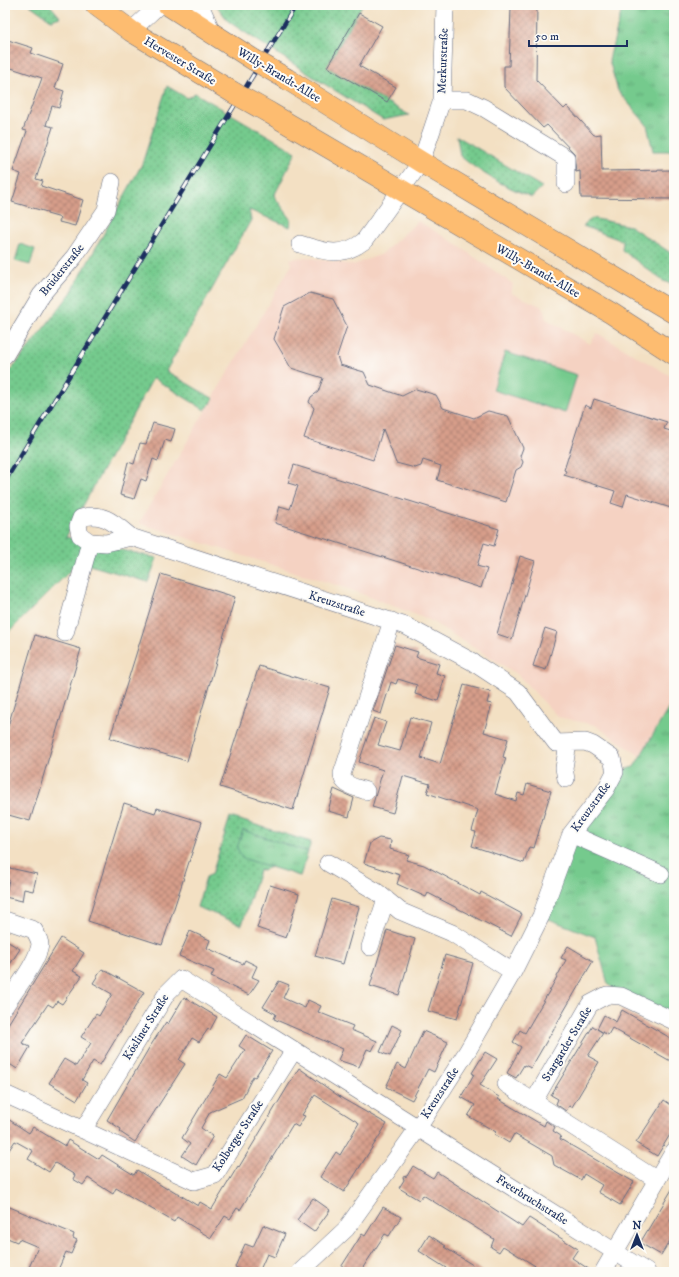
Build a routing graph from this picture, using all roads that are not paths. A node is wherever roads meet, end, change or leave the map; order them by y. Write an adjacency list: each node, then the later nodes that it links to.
1 (96, 5): 7 (main road, Hervester Straße)
2 (142, 5): 7 (street)
3 (159, 5): 7 (street)
4 (200, 5): 8 (street)
5 (445, 5): 9 (street, Merkurstraße)
6 (174, 9): 8 (main road, Willy-Brandt-Allee)
7 (131, 31): 10 (main road, Hervester Straße, bridge)
8 (213, 34): 11 (main road, Willy-Brandt-Allee, bridge)
9 (442, 100): 11 (street, Merkurstraße); 13 (street)
10 (268, 112): 14 (main road, Willy-Brandt-Allee)
11 (420, 162): 14 (street); 16 (main road, Willy-Brandt-Allee)
12 (112, 182): 18 (street, Brüderstraße)
13 (566, 184)
14 (401, 190): 15 (street); 17 (main road, Willy-Brandt-Allee)
15 (300, 244)
16 (674, 313)
17 (674, 354)
18 (5, 355)
19 (131, 537): 20 (street); 20 (street, Kreuzstraße); 21 (street, Kreuzstraße)
20 (90, 542): 22 (street)
21 (392, 621): 23 (street, Kreuzstraße); 25 (street)
22 (65, 633)
23 (568, 743): 24 (street); 26 (street, Kreuzstraße)
24 (566, 779)
25 (366, 791)
26 (571, 834): 28 (street); 32 (street, Kreuzstraße)
27 (328, 863): 29 (street)
28 (661, 874)
29 (386, 899): 31 (street); 32 (street)
30 (5, 920): 33 (street)
31 (370, 947)
32 (513, 972): 39 (street, Kreuzstraße)
33 (5, 1006)
34 (674, 1021): 38 (street, Stargarder Straße)
35 (294, 1050): 39 (street); 40 (street, Kolberger Straße); 40 (street, Kösliner Straße)
36 (506, 1084): 38 (street)
37 (5, 1094): 40 (street, Kolberger Straße)
38 (534, 1101): 42 (street)
39 (418, 1128): 43 (street, Freerbruchstraße); 44 (street, Kreuzstraße)
40 (83, 1130)
41 (674, 1151): 42 (street)
42 (657, 1180): 43 (street)
43 (616, 1252): 45 (street); 46 (street, Freerbruchstraße)
44 (300, 1272)
45 (603, 1272)
46 (647, 1272)

